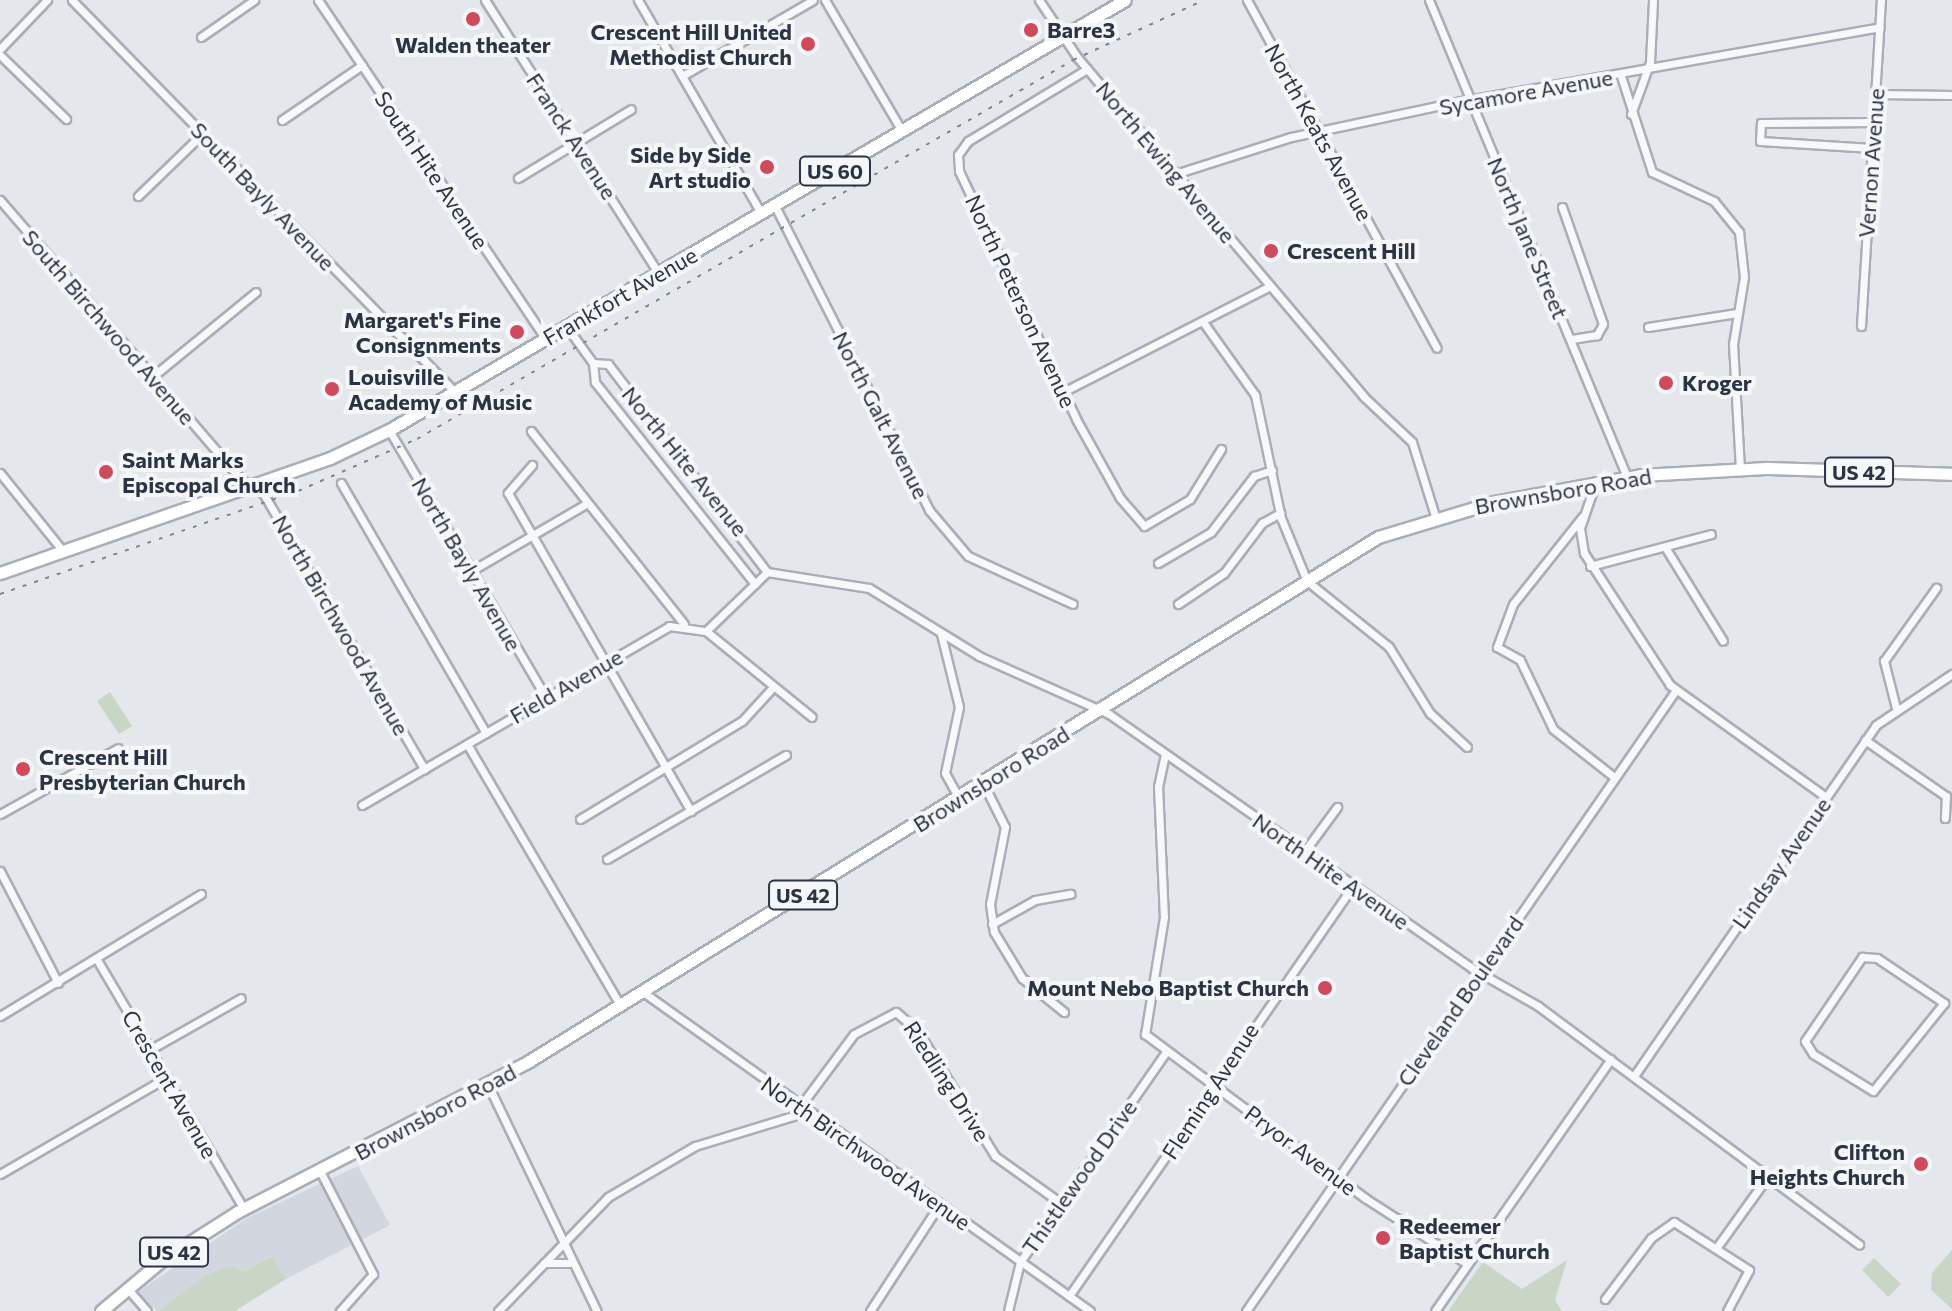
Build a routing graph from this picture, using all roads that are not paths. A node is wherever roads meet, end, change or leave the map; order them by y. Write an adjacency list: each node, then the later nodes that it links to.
1 (47, 0): 19 (street)
2 (72, 0): 35 (street, South Bayly Avenue)
3 (254, 0): 15 (street)
4 (318, 0): 21 (street, South Hite Avenue)
5 (485, 0): 37 (street, Franck Avenue)
6 (638, 0): 24 (street)
7 (813, 0): 24 (street)
8 (825, 0): 34 (street)
9 (1039, 0): 18 (street, North Ewing Avenue)
10 (1125, 0): 18 (main road, Frankfort Avenue / US 60)
11 (1247, 0): 36 (street, North Keats Avenue)
12 (1429, 0): 28 (street, North Jane Street)
13 (1653, 0): 23 (street)
14 (1881, 0): 16 (street, Vernon Avenue)
15 (242, 3): 17 (street)
16 (1880, 27): 23 (street, Sycamore Avenue); 26 (street, Vernon Avenue)
17 (201, 37)
18 (1063, 37): 22 (street, North Ewing Avenue); 34 (main road, Frankfort Avenue / US 60)
19 (0, 49)
20 (0, 55): 31 (street)
21 (362, 65): 32 (street); 54 (street, South Hite Avenue)
22 (1087, 69): 39 (street, North Ewing Avenue); 60 (street, North Peterson Avenue)
23 (1647, 73): 25 (street, Sycamore Avenue); 30 (street)
24 (682, 76): 45 (street)
25 (1621, 76): 28 (street, Sycamore Avenue); 30 (street)
26 (1876, 94): 27 (street); 33 (street, Vernon Avenue)
27 (1952, 95)
28 (1472, 102): 36 (street, Sycamore Avenue); 55 (street, North Jane Street)
29 (631, 109): 37 (street)
30 (1631, 114): 49 (street)
31 (66, 119)
32 (282, 120)
33 (1874, 122): 38 (street, Vernon Avenue); 38 (street)
34 (902, 131): 43 (main road, Frankfort Avenue / US 60)
35 (203, 133): 41 (street); 59 (street, South Bayly Avenue)
36 (1320, 134): 39 (street, Sycamore Avenue); 56 (street, North Keats Avenue)
37 (575, 143): 40 (street); 46 (street, Franck Avenue)
38 (1872, 148): 51 (street, Vernon Avenue)
39 (1175, 174): 47 (street, North Ewing Avenue)
40 (518, 178)
41 (138, 196)
42 (0, 200): 58 (street, South Birchwood Avenue)
43 (775, 206): 45 (main road, Frankfort Avenue / US 60); 89 (street, North Galt Avenue)
44 (1562, 207): 55 (street)
45 (761, 213): 46 (main road, Frankfort Avenue / US 60)
46 (658, 273): 52 (main road, Frankfort Avenue / US 60)
47 (1270, 286): 50 (street); 75 (street, North Ewing Avenue)
48 (256, 292): 58 (street)
49 (1737, 313): 53 (street); 65 (street)
50 (1203, 322): 60 (street); 66 (street)
51 (1861, 326)
52 (567, 327): 54 (main road, Frankfort Avenue / US 60); 57 (street, North Hite Avenue)
53 (1648, 327)
54 (546, 339): 59 (main road, Frankfort Avenue / US 60)
55 (1571, 339): 69 (street, North Jane Street)
56 (1437, 348)
57 (593, 363): 85 (street, North Hite Avenue); 87 (street, North Hite Avenue)
58 (152, 377): 72 (street, South Birchwood Avenue)
59 (455, 392): 61 (main road, Frankfort Avenue / US 60)
60 (1063, 392): 63 (street, North Peterson Avenue)
61 (389, 430): 72 (main road, Frankfort Avenue / US 60); 83 (street, North Bayly Avenue)
62 (531, 431): 73 (street)
63 (1221, 449)
64 (532, 465): 77 (street)
65 (1740, 469): 68 (main road, Brownsboro Road / US 42); 69 (main road, Brownsboro Road / US 42)
66 (1272, 470): 74 (street); 81 (street)
67 (0, 473): 80 (street)
68 (1952, 474)
69 (1627, 477): 70 (main road, Brownsboro Road / US 42)
70 (1596, 481): 75 (main road, Brownsboro Road / US 42); 76 (street)
71 (341, 483): 103 (street)
72 (253, 485): 80 (main road, Frankfort Avenue / US 60); 111 (street, North Birchwood Avenue)
73 (584, 505): 77 (street); 91 (street)
74 (1280, 513): 86 (street); 90 (street)
75 (1435, 516): 86 (main road, Brownsboro Road / US 42)
76 (1583, 516): 82 (street); 112 (street)
77 (534, 534): 83 (street); 95 (street)
78 (1711, 534): 79 (street)
79 (1665, 547): 82 (street); 94 (street)
80 (63, 551): 84 (main road, Frankfort Avenue / US 60)
81 (1158, 563)
82 (1590, 566): 98 (street)
83 (471, 571): 99 (street, North Bayly Avenue)
84 (0, 573)
85 (765, 574): 87 (street); 93 (street, North Hite Avenue)
86 (1307, 581): 101 (main road, Brownsboro Road / US 42); 106 (street)
87 (755, 584): 92 (street)
88 (1936, 588): 100 (street)
89 (1073, 604)
90 (1178, 604)
91 (684, 624): 92 (street); 95 (street, Field Avenue)
92 (706, 631): 97 (street)
93 (941, 634): 101 (street, North Hite Avenue); 115 (street)
94 (1723, 641)
95 (605, 663): 99 (street, Field Avenue); 110 (street)
96 (1952, 674): 100 (street, Lindsay Avenue)
97 (773, 687): 102 (street); 110 (street)
98 (1676, 690): 112 (street, Cleveland Boulevard); 114 (street)
99 (546, 698): 103 (street, Field Avenue)
100 (1896, 708): 104 (street, Lindsay Avenue)
101 (1097, 710): 108 (street, North Hite Avenue); 113 (main road, Brownsboro Road / US 42)
102 (812, 717)
103 (486, 733): 105 (street, Field Avenue)
104 (1865, 740): 114 (street, Lindsay Avenue); 120 (street)
105 (467, 744): 111 (street, Field Avenue); 136 (street)
106 (1467, 747)
107 (118, 748): 119 (street)
108 (1165, 754): 122 (street, North Hite Avenue); 140 (street, Pryor Avenue)
109 (786, 755): 118 (street)
110 (664, 765): 118 (street); 121 (street)
111 (424, 769): 116 (street, Field Avenue)
112 (1614, 777): 130 (street, Cleveland Boulevard)
113 (983, 783): 115 (main road, Brownsboro Road / US 42); 128 (street)
114 (1826, 797): 142 (street, Lindsay Avenue)
115 (959, 798): 132 (main road, Brownsboro Road / US 42)
116 (362, 805)
117 (1337, 807): 122 (street)
118 (691, 811): 123 (street)
119 (0, 814)
120 (1945, 818)
121 (580, 819)
122 (1304, 852): 125 (street, North Hite Avenue)
123 (607, 859)
124 (0, 871): 131 (street)
125 (1353, 886): 130 (street, North Hite Avenue); 145 (street, Fleming Avenue)
126 (201, 894): 129 (street)
127 (1070, 894): 128 (street)
128 (992, 924): 137 (street)
129 (96, 958): 131 (street); 139 (street, Crescent Avenue)
130 (1481, 972): 141 (street, North Hite Avenue); 150 (street, Cleveland Boulevard)
131 (58, 983): 138 (street)
132 (643, 992): 136 (main road, Brownsboro Road / US 42); 146 (street, North Birchwood Avenue)
133 (241, 998): 139 (street)
134 (1952, 999): 135 (street)
135 (1944, 1003): 135 (street)
136 (621, 1006): 144 (main road, Brownsboro Road / US 42)
137 (1064, 1012)
138 (0, 1016)
139 (151, 1049): 143 (street, Crescent Avenue)
140 (1166, 1052): 145 (street, Pryor Avenue); 151 (street, Thistlewood Drive)
141 (1611, 1059): 142 (street, North Hite Avenue); 159 (street)
142 (1634, 1076): 149 (street, North Hite Avenue)
143 (167, 1077): 148 (street); 153 (street, Crescent Avenue)
144 (488, 1085): 147 (main road, Brownsboro Road / US 42); 154 (street)
145 (1213, 1085): 150 (street, Pryor Avenue); 162 (street, Fleming Avenue)
146 (801, 1107): 151 (street, Riedling Drive); 152 (street, North Birchwood Avenue); 154 (street, Riedling Drive)
147 (321, 1173): 153 (main road, Brownsboro Road / US 42); 166 (street)
148 (0, 1174)
149 (1768, 1176): 155 (street, North Hite Avenue); 156 (street)
150 (1339, 1177): 159 (street, Pryor Avenue); 172 (street, Cleveland Boulevard)
151 (1061, 1203): 157 (street, Thistlewood Drive)
152 (939, 1205): 157 (street, North Birchwood Avenue); 169 (street)
153 (244, 1209): 161 (main road, Brownsboro Road / US 42)
154 (559, 1244): 158 (street); 160 (street, Riedling Drive)
155 (1859, 1244)
156 (1717, 1247): 163 (street); 174 (street)
157 (1020, 1262): 162 (street, North Birchwood Avenue); 170 (street, Thistlewood Drive)
158 (569, 1263): 160 (street); 168 (street)
159 (1466, 1263): 173 (street)
160 (542, 1264): 167 (street, Riedling Drive)
161 (127, 1288): 164 (main road, Brownsboro Road / US 42); 165 (street)
162 (1069, 1296): 171 (street, North Birchwood Avenue)
163 (1605, 1299)
164 (101, 1311)
165 (147, 1311)
166 (340, 1311)
167 (498, 1311)
168 (597, 1311)
169 (870, 1311)
170 (1008, 1311)
171 (1090, 1311)
172 (1246, 1311)
173 (1435, 1311)
174 (1727, 1311)

